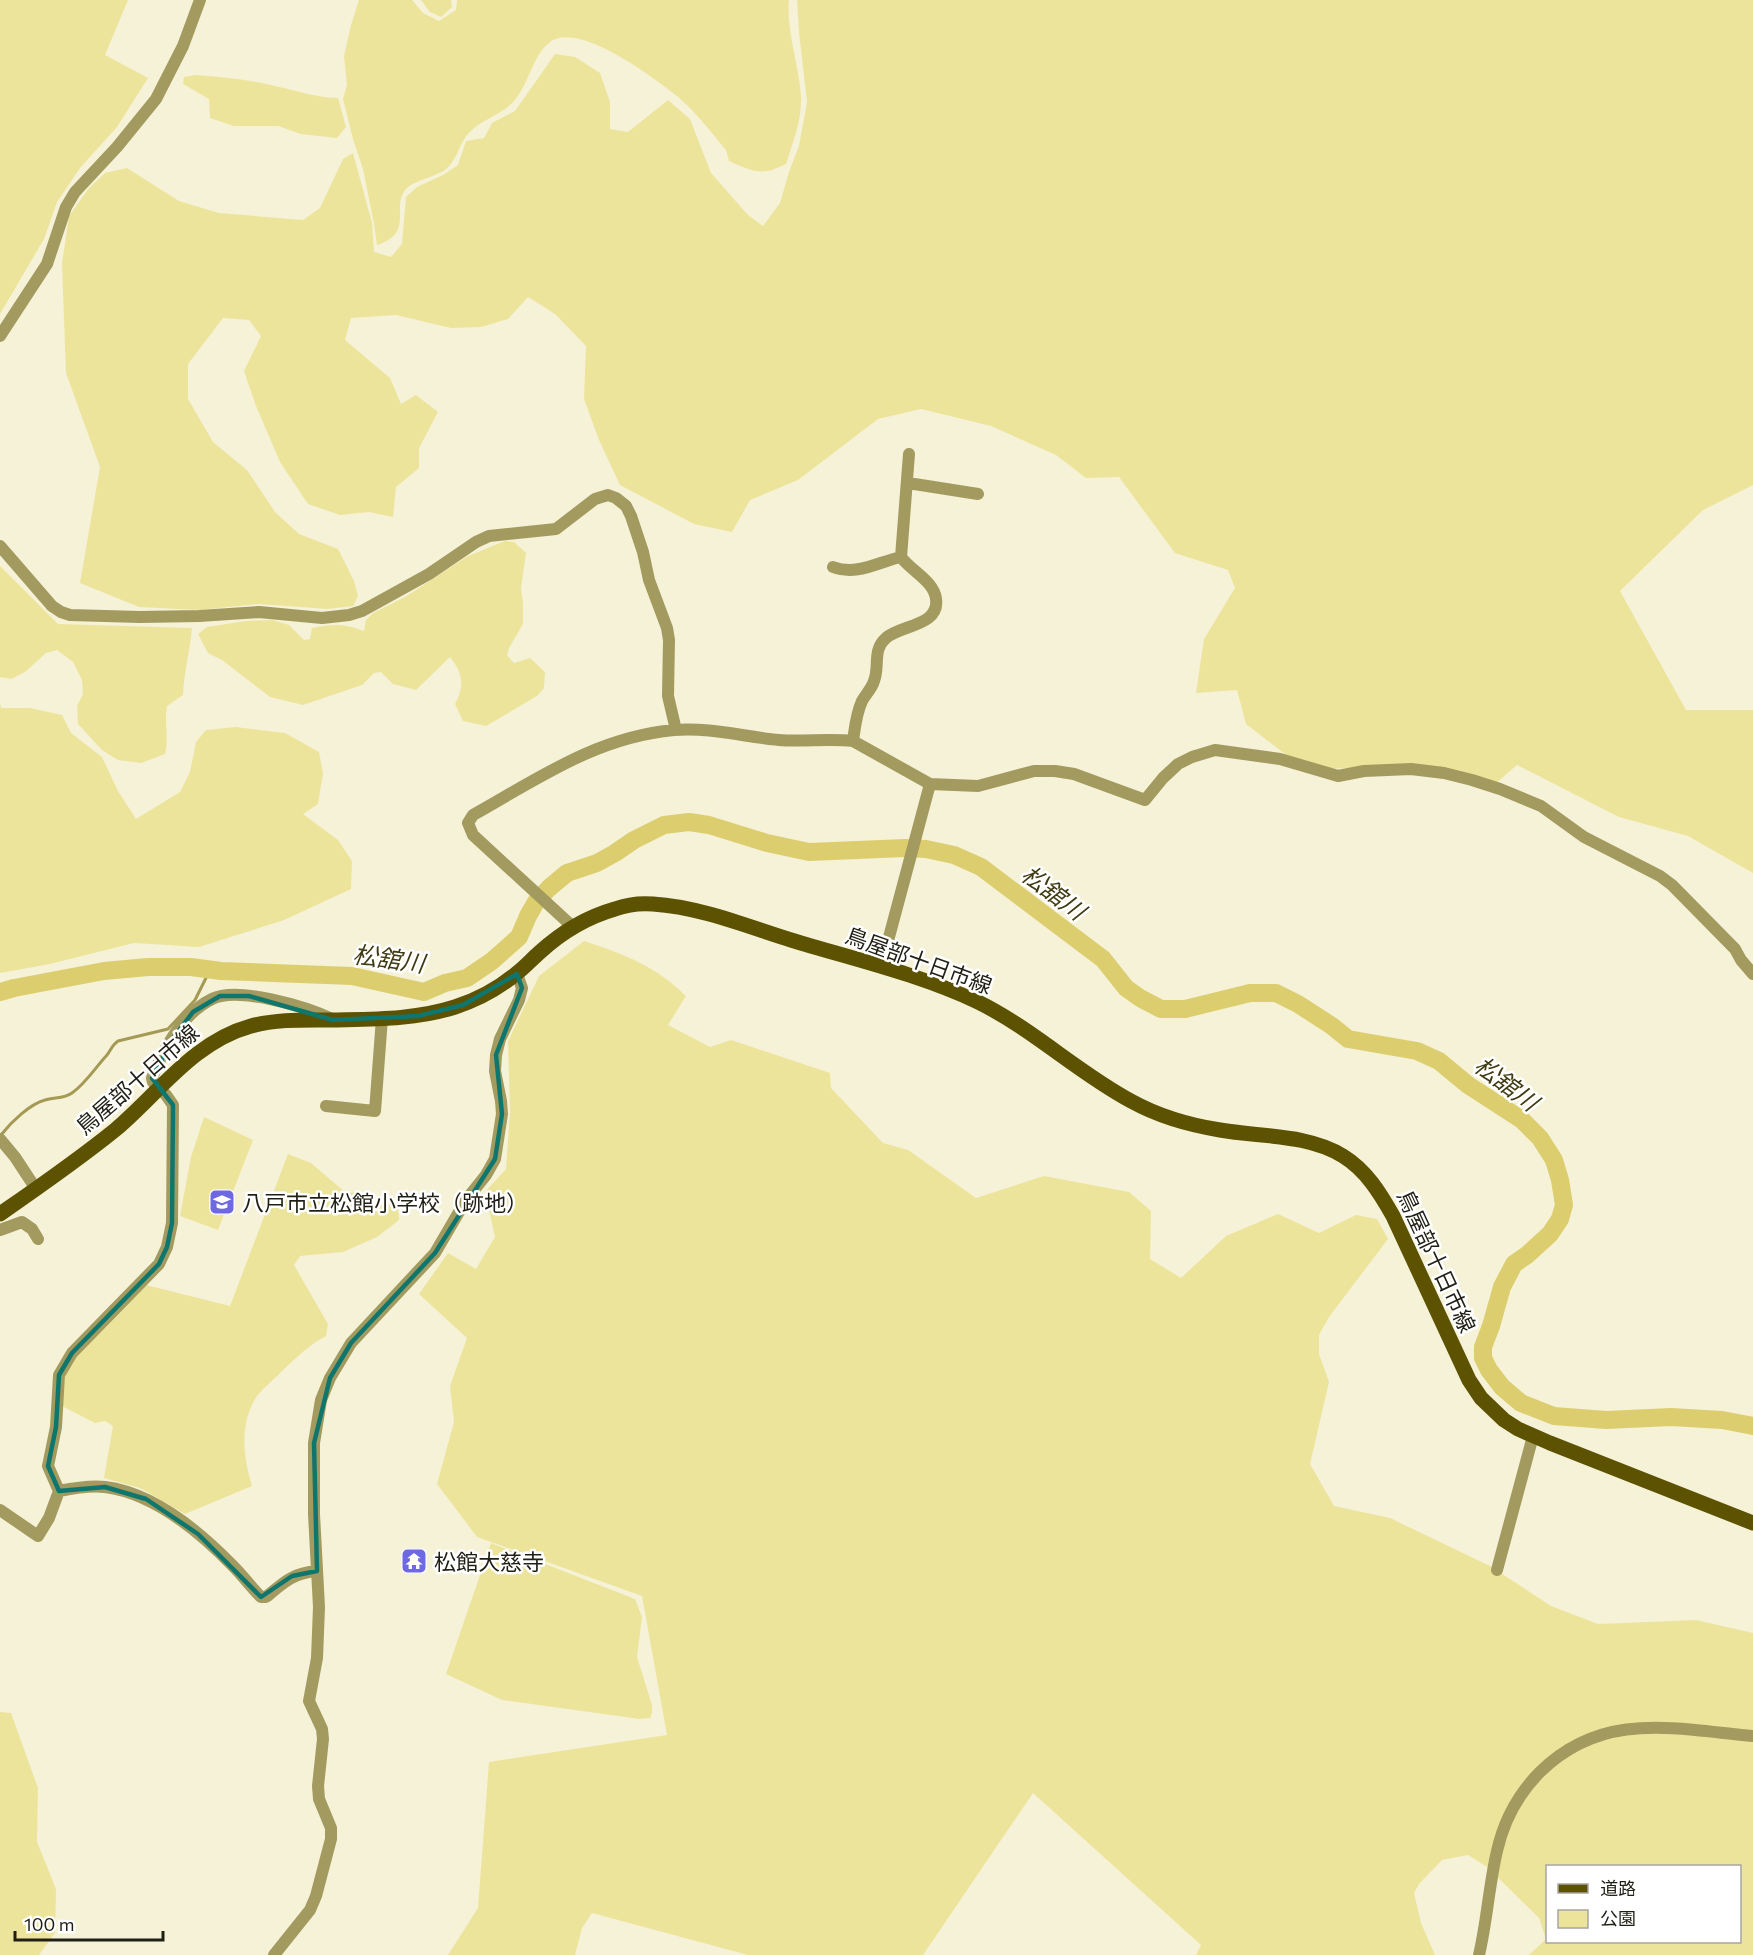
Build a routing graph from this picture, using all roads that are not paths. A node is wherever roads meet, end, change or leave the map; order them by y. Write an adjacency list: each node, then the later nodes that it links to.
1 (200, 0): 2 (street)
2 (0, 336)
3 (909, 454): 4 (street)
4 (908, 483): 5 (street); 7 (street)
5 (978, 494)
6 (0, 546): 9 (street)
7 (901, 557): 8 (street); 10 (street)
8 (833, 567)
9 (676, 730): 10 (street); 12 (street)
10 (853, 741): 11 (street)
11 (930, 784): 13 (street); 15 (street)
12 (573, 927): 13 (main road, 鳥屋部十日市線); 14 (main road, 鳥屋部十日市線)
13 (881, 967): 25 (main road, 鳥屋部十日市線)
14 (517, 974): 16 (main road, 鳥屋部十日市線); 30 (street)
15 (1753, 974)
16 (382, 1018): 17 (main road, 鳥屋部十日市線); 19 (street)
17 (333, 1020): 18 (main road, 鳥屋部十日市線); 18 (street)
18 (159, 1088): 21 (main road, 鳥屋部十日市線); 26 (street)
19 (326, 1106)
20 (0, 1139): 21 (street)
21 (36, 1189): 22 (main road, 鳥屋部十日市線)
22 (0, 1214)
23 (0, 1230): 24 (street)
24 (38, 1239)
25 (1533, 1436): 28 (main road, 鳥屋部十日市線); 29 (street)
26 (59, 1491): 27 (street); 30 (street)
27 (0, 1510)
28 (1753, 1523)
29 (1497, 1570)
30 (317, 1571): 32 (street)
31 (1753, 1736): 33 (street)
32 (274, 1955)
33 (1479, 1955)

